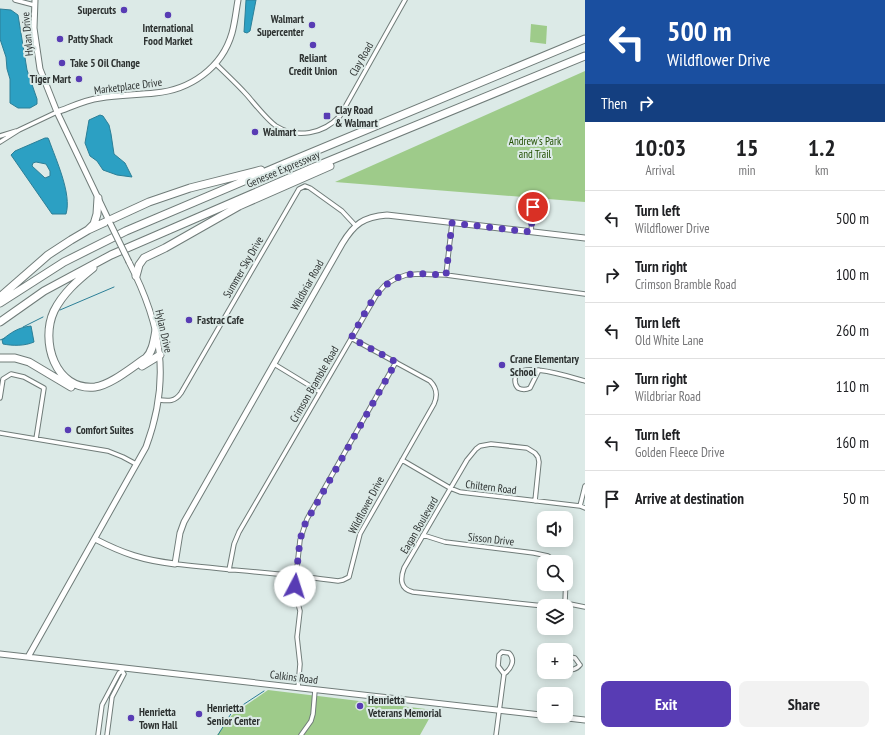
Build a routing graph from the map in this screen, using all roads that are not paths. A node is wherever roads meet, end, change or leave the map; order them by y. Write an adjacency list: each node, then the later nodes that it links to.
1 (15, 0): 4 (street)
2 (238, 0): 7 (main road, Marketplace Drive)
3 (405, 0): 7 (street, Clay Road)
4 (35, 3): 8 (main road, Hylan Drive)
5 (585, 39): 13 (highway, Genesee Expressway)
6 (585, 56): 10 (highway, Genesee Expressway)
7 (216, 64): 8 (main road, Marketplace Drive)
8 (57, 112): 9 (street, Marketplace Drive); 14 (main road, Hylan Drive)
9 (19, 130): 11 (street, Marketplace Drive); 12 (street, Marketplace Drive)
10 (398, 134): 22 (highway, Genesee Expressway); 24 (highway)
11 (0, 136)
12 (0, 142)
13 (284, 164): 16 (highway); 27 (highway, Genesee Expressway)
14 (98, 198): 16 (main road, Hylan Drive); 19 (highway)
15 (533, 207): 20 (street)
16 (110, 222): 19 (highway); 24 (main road, Hylan Drive, bridge)
17 (452, 223): 18 (main road); 20 (main road); 23 (street)
18 (355, 225): 34 (main road, Wildbriar Road); 39 (street, Summer Sky Drive)
19 (88, 230): 26 (highway)
20 (531, 232): 21 (main road)
21 (585, 238)
22 (111, 255): 28 (highway, Genesee Expressway); 29 (highway)
23 (446, 275): 25 (street, Crimson Bramble Road); 30 (street, Crimson Bramble Road)
24 (136, 276): 29 (main road, Hylan Drive)
25 (585, 294)
26 (0, 297)
27 (0, 303)
28 (0, 322)
29 (156, 330): 31 (main road, Hylan Drive)
30 (351, 338): 33 (street, Wildflower Drive); 37 (street, Crimson Bramble Road)
31 (160, 355): 32 (highway); 39 (main road, Hylan Drive)
32 (0, 358)
33 (396, 362): 42 (street, Wildflower Drive); 54 (street)
34 (274, 364): 37 (street); 52 (main road, Wildbriar Road)
35 (539, 370): 35 (street); 36 (street)
36 (585, 381)
37 (320, 392): 53 (street, Crimson Bramble Road)
38 (0, 398): 41 (street)
39 (159, 400): 43 (main road, Hylan Drive)
40 (0, 433): 41 (street)
41 (36, 439): 43 (street)
42 (402, 460): 45 (street, Chiltern Road); 54 (street, Wildflower Drive)
43 (136, 464): 50 (main road, Hylan Drive)
44 (585, 486): 47 (street)
45 (450, 488): 46 (street, Chiltern Road); 46 (street, Eagan Boulevard); 49 (street, Eagan Boulevard)
46 (536, 501): 47 (street, Chiltern Road)
47 (580, 506): 48 (street, Chiltern Road)
48 (585, 508)
49 (423, 534): 51 (street, Sisson Drive); 56 (street, Eagan Boulevard)
50 (95, 539): 52 (main road, Wildflower Drive); 59 (main road, Hylan Drive)
51 (544, 555)
52 (175, 564): 53 (street, Wildflower Drive)
53 (229, 570): 54 (street, Wildflower Drive)
54 (296, 575): 66 (street)
55 (573, 604): 57 (street)
56 (537, 605)
57 (585, 606)
58 (0, 654): 59 (main road, Calkins Road)
59 (28, 657): 63 (main road, Calkins Road)
60 (573, 658): 61 (street)
61 (580, 665): 62 (street); 64 (street)
62 (585, 665)
63 (123, 670): 66 (main road, Calkins Road); 70 (street); 71 (street)
64 (573, 670)
65 (504, 674): 65 (street); 68 (street)
66 (298, 688): 67 (main road, Calkins Road)
67 (315, 690): 68 (main road, Calkins Road); 72 (street)
68 (499, 711): 69 (main road, Calkins Road); 73 (street)
69 (585, 720)
70 (98, 735)
71 (107, 735)
72 (302, 735)
73 (496, 735)

